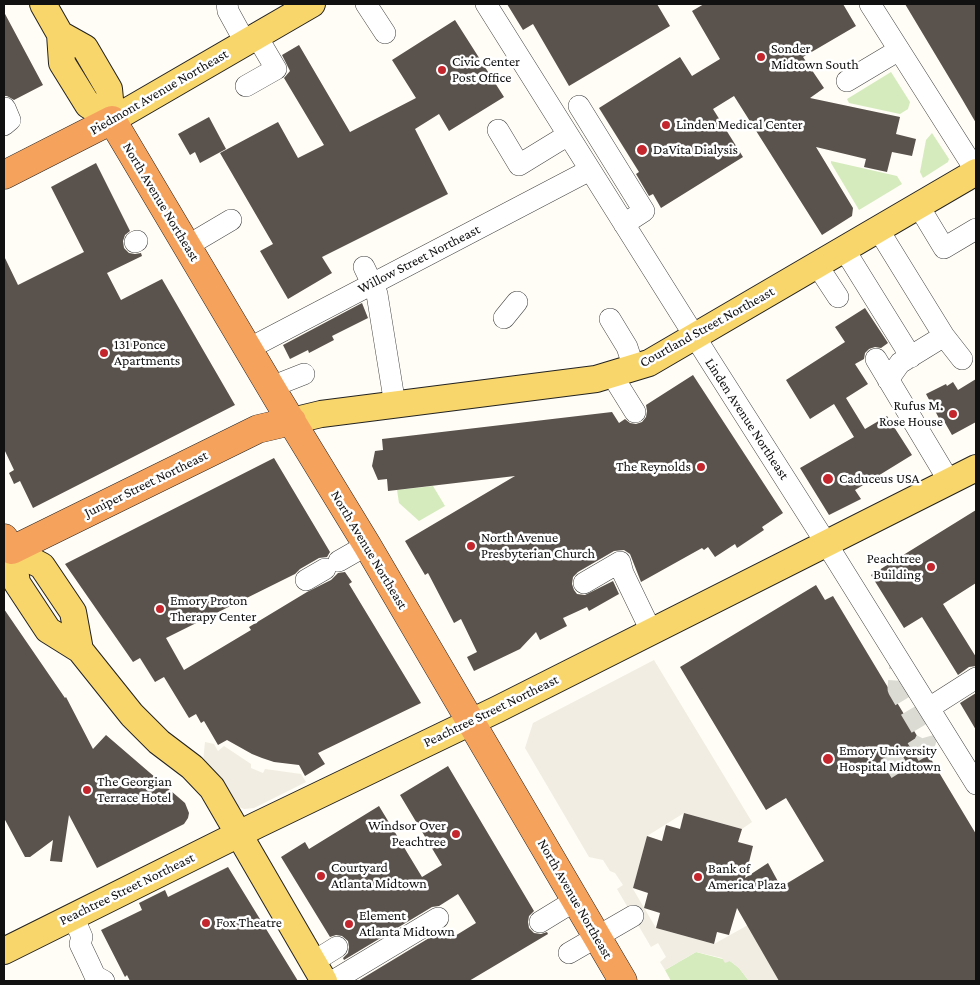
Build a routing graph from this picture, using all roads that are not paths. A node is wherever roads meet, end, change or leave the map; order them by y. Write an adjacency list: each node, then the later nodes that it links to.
1 (43, 4): 12 (main road, North Avenue Northeast)
2 (227, 4): 8 (street)
3 (312, 4): 8 (main road, Piedmont Avenue Northeast)
4 (366, 4): 7 (street)
5 (486, 4): 13 (street, Linden Avenue Northeast)
6 (870, 4): 9 (street)
7 (385, 33)
8 (250, 38): 11 (street); 12 (main road, Piedmont Avenue Northeast)
9 (899, 50): 10 (street); 16 (street)
10 (847, 82)
11 (246, 86)
12 (112, 120): 17 (highway, Piedmont Avenue Northeast); 23 (highway, North Avenue Northeast)
13 (563, 127): 14 (street); 15 (street, Linden Avenue Northeast); 20 (street)
14 (498, 130)
15 (590, 170): 20 (street, Linden Avenue Northeast); 26 (street, Willow Street Northeast)
16 (976, 171): 18 (main road, Courtland Street Northeast)
17 (4, 175)
18 (918, 205): 21 (main road, Courtland Street Northeast); 22 (street)
19 (231, 220): 23 (street)
20 (624, 224): 29 (street, Linden Avenue Northeast)
21 (878, 229): 24 (main road, Courtland Street Northeast); 30 (street)
22 (976, 229)
23 (186, 246): 31 (highway, North Avenue Northeast)
24 (844, 248): 25 (main road, Courtland Street Northeast); 32 (street)
25 (817, 264): 27 (street); 29 (main road, Courtland Street Northeast)
26 (368, 275): 31 (street, Willow Street Northeast); 39 (street)
27 (838, 297)
28 (610, 319): 35 (street)
29 (695, 336): 35 (main road, Courtland Street Northeast); 44 (street, Linden Avenue Northeast)
30 (944, 336): 32 (street); 34 (street)
31 (248, 348): 38 (highway, North Avenue Northeast)
32 (911, 356): 37 (street)
33 (876, 359): 37 (street)
34 (962, 359)
35 (623, 371): 39 (main road, Courtland Street Northeast); 40 (street)
36 (304, 374): 38 (street)
37 (888, 380): 43 (street)
38 (271, 387): 41 (highway, North Avenue Northeast)
39 (395, 405): 41 (main road, Courtland Street Northeast)
40 (636, 412)
41 (292, 421): 45 (highway, North Avenue Northeast); 46 (highway, Juniper Street Northeast)
42 (976, 468): 43 (main road, Peachtree Street Northeast)
43 (949, 481): 44 (main road, Peachtree Street Northeast)
44 (826, 543): 49 (main road, Peachtree Street Northeast); 51 (street, Linden Avenue Northeast)
45 (367, 545): 47 (street); 52 (highway, North Avenue Northeast)
46 (7, 547): 54 (main road)
47 (306, 580)
48 (584, 583): 49 (street)
49 (651, 631): 52 (main road, Peachtree Street Northeast)
50 (976, 678): 51 (street)
51 (929, 708): 53 (street, Linden Avenue Northeast)
52 (471, 722): 54 (main road, Peachtree Street Northeast); 55 (highway, North Avenue Northeast)
53 (976, 784)
54 (238, 834): 59 (main road, Peachtree Street Northeast); 64 (main road)
55 (576, 900): 58 (street); 60 (highway, North Avenue Northeast)
56 (633, 916): 60 (street)
57 (438, 918): 66 (street)
58 (540, 922)
59 (77, 926): 62 (main road, Peachtree Street Northeast); 65 (street)
60 (597, 937): 63 (street); 67 (highway, North Avenue Northeast)
61 (337, 947): 64 (street)
62 (4, 951)
63 (569, 953)
64 (319, 972)
65 (106, 981)
66 (333, 981)
67 (623, 981)

